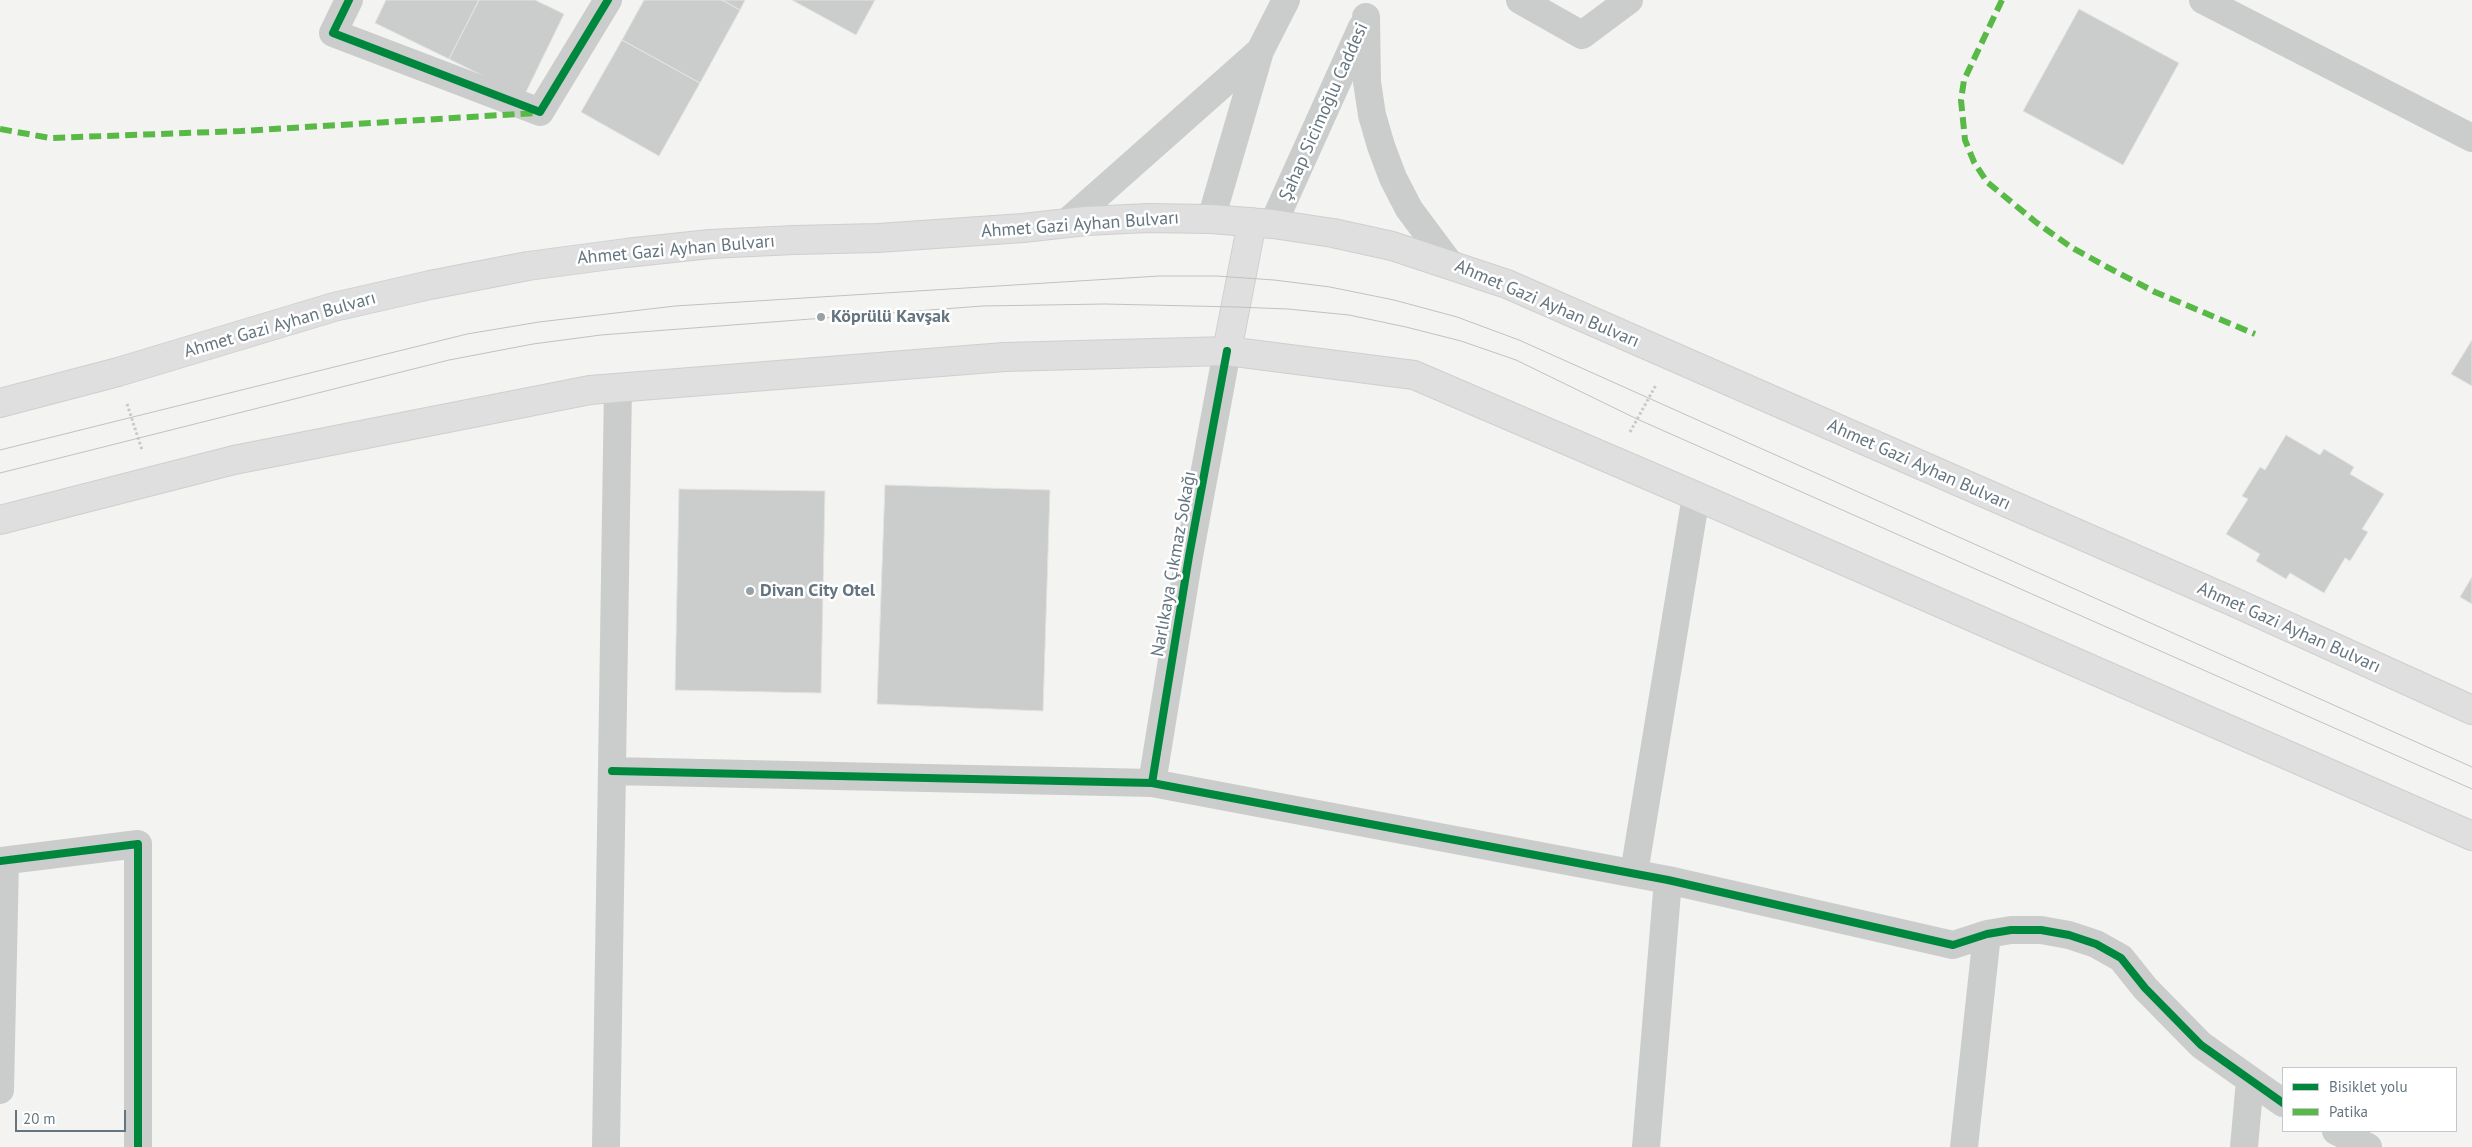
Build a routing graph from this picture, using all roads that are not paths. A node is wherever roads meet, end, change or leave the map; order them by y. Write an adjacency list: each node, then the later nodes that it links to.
1 (349, 0): 2 (street)
2 (608, 0)
3 (1286, 0): 8 (street)
4 (1520, 0): 5 (street)
5 (1629, 0)
6 (2203, 0): 9 (street)
7 (1370, 8): 11 (street, Şahap Sicimoğlu Caddesi); 13 (street)
8 (1260, 51): 10 (street); 12 (street)
9 (2472, 138)
10 (1211, 218): 11 (main road, Ahmet Gazi Ayhan Bulvarı); 12 (main road, Ahmet Gazi Ayhan Bulvarı)
11 (1262, 223): 13 (main road, Ahmet Gazi Ayhan Bulvarı); 14 (main road)
12 (1066, 224): 16 (main road, Ahmet Gazi Ayhan Bulvarı)
13 (1450, 264): 19 (main road, Ahmet Gazi Ayhan Bulvarı)
14 (1227, 351): 15 (main road); 17 (main road); 21 (street, Narlıkaya Çıkmaz Sokağı)
15 (618, 387): 18 (main road); 20 (street)
16 (0, 403)
17 (1696, 496): 22 (main road); 24 (street)
18 (0, 520)
19 (2472, 710)
20 (612, 771): 21 (street); 31 (street)
21 (1152, 783): 24 (street)
22 (2472, 836)
23 (3, 861): 28 (street); 32 (street)
24 (1634, 873): 25 (street)
25 (1668, 880): 26 (street); 33 (street)
26 (1987, 934): 27 (street); 34 (street)
27 (2250, 1080): 29 (street); 35 (street)
28 (0, 1090)
29 (2282, 1102)
30 (2338, 1132): 36 (street)
31 (603, 1142)
32 (138, 1147)
33 (1646, 1147)
34 (1964, 1147)
35 (2244, 1147)
36 (2368, 1147)

